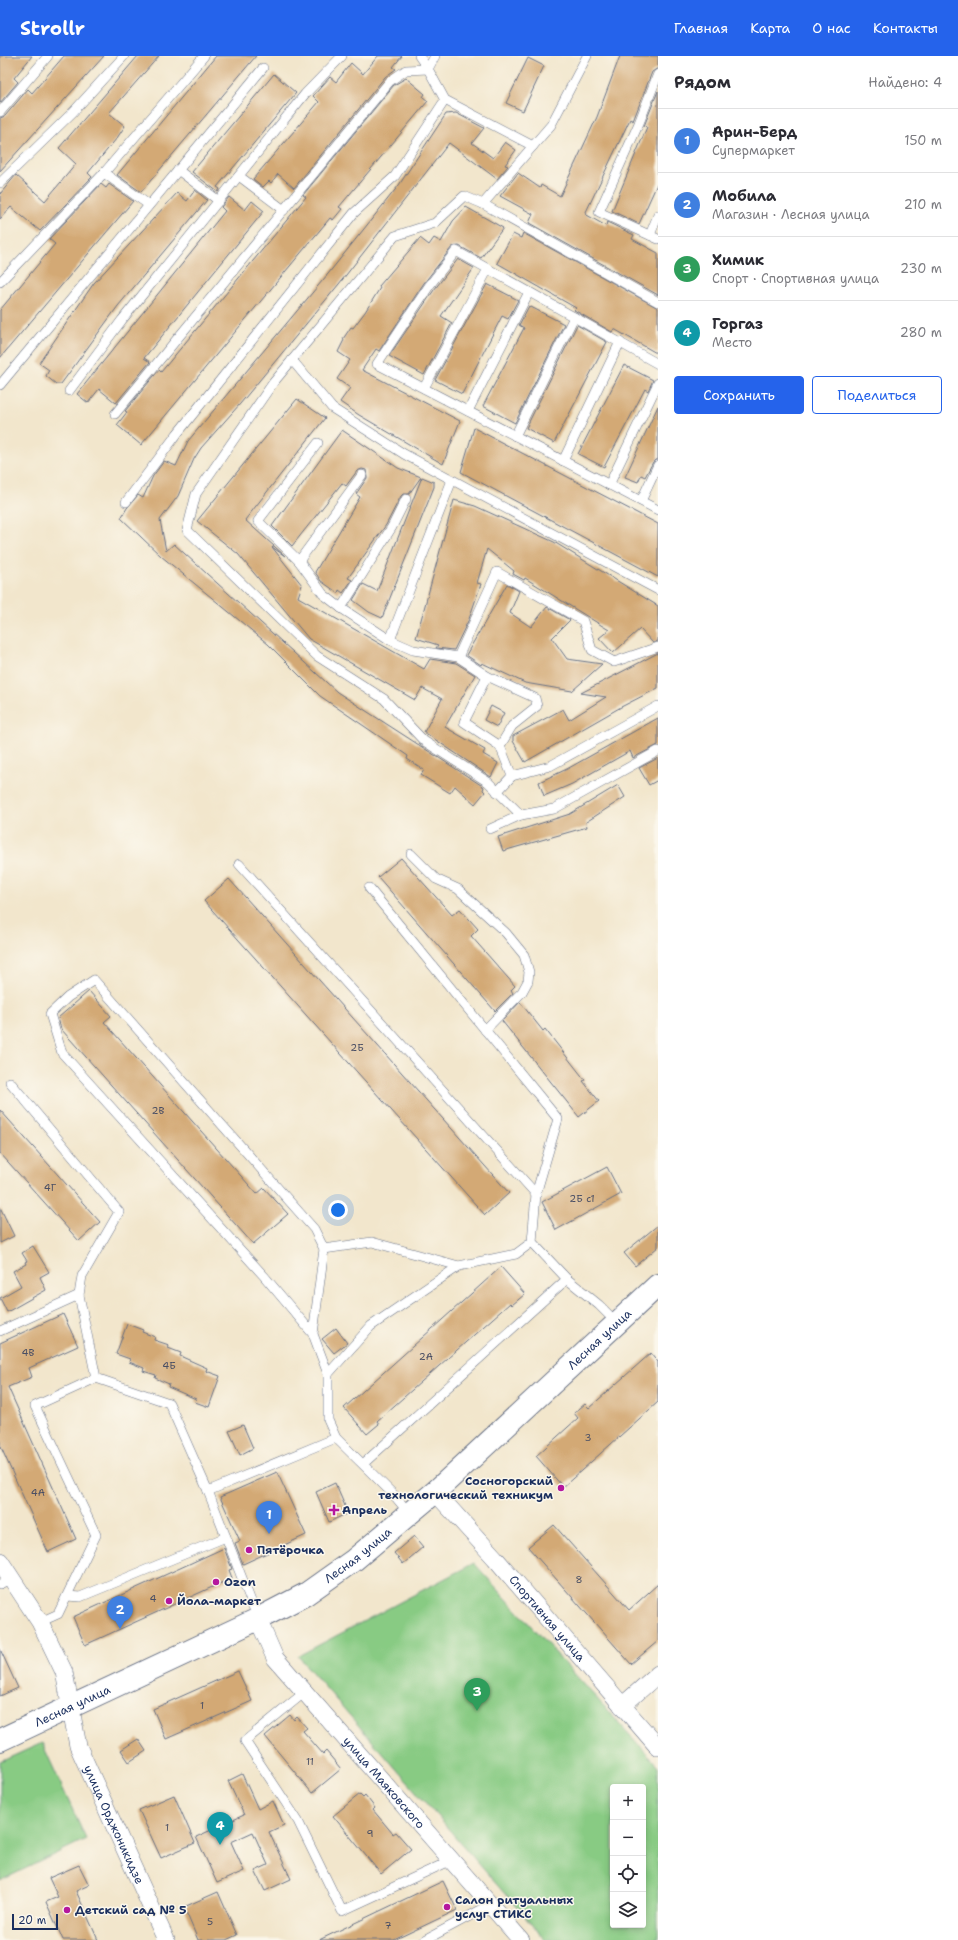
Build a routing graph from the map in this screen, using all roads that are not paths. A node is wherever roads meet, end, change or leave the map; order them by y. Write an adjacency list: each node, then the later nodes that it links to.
1 (48, 56): 12 (lane)
2 (124, 56): 17 (lane)
3 (204, 56): 15 (lane)
4 (342, 56): 16 (lane)
5 (419, 56): 9 (lane)
6 (435, 56): 9 (lane)
7 (587, 56): 13 (lane)
8 (263, 68): 14 (lane)
9 (428, 69): 11 (lane); 21 (lane)
10 (658, 74): 23 (lane)
11 (445, 100): 13 (lane); 47 (lane)
12 (0, 112)
13 (532, 146): 19 (lane)
14 (178, 170): 18 (lane); 20 (lane)
15 (104, 173): 20 (lane); 25 (lane)
16 (239, 176): 18 (lane); 21 (lane)
17 (0, 183)
18 (219, 200): 35 (lane)
19 (483, 204): 27 (lane); 30 (lane)
20 (149, 205): 33 (lane)
21 (284, 210): 37 (lane)
22 (658, 215): 23 (lane)
23 (654, 237)
24 (488, 268): 26 (lane); 34 (lane); 34 (lane)
25 (0, 282)
26 (529, 292): 28 (lane); 36 (lane)
27 (658, 302)
28 (574, 317): 29 (lane); 38 (lane)
29 (620, 342): 31 (lane); 40 (lane)
30 (292, 360): 43 (lane); 60 (lane)
31 (658, 364)
32 (658, 383): 44 (lane)
33 (0, 385)
34 (424, 388): 36 (lane)
35 (70, 391)
36 (468, 411): 38 (lane)
37 (115, 414)
38 (515, 436): 40 (lane)
39 (318, 444): 49 (lane)
40 (563, 461): 44 (lane)
41 (658, 465): 46 (lane)
42 (362, 475): 49 (lane)
43 (452, 480): 50 (lane); 52 (lane)
44 (609, 485): 46 (lane)
45 (406, 499): 51 (lane)
46 (641, 501): 48 (lane)
47 (126, 502)
48 (658, 510)
49 (299, 561): 51 (lane)
50 (658, 590)
51 (341, 608): 52 (lane)
52 (390, 640): 54 (lane)
53 (658, 647): 54 (lane)
54 (458, 657): 55 (lane)
55 (487, 676): 57 (lane); 57 (lane)
56 (658, 706): 59 (lane)
57 (500, 746): 59 (lane)
58 (658, 751): 61 (lane)
59 (512, 776): 60 (lane)
60 (497, 792): 61 (lane)
61 (521, 815): 62 (lane)
62 (490, 829)
63 (411, 854): 66 (lane)
64 (239, 864): 68 (lane)
65 (369, 888): 66 (lane)
66 (485, 1030): 68 (lane)
67 (10, 1082): 74 (lane)
68 (536, 1194): 69 (lane)
69 (532, 1242): 71 (lane); 72 (lane)
70 (324, 1249): 71 (lane); 77 (lane); 77 (lane)
71 (459, 1266): 78 (lane)
72 (567, 1279): 75 (lane); 81 (lane)
73 (658, 1285): 75 (main road, Лесная улица)
74 (79, 1295): 76 (lane); 79 (lane)
75 (617, 1323): 83 (main road, Лесная улица)
76 (0, 1331)
77 (313, 1334): 78 (lane)
78 (328, 1374): 80 (lane)
79 (96, 1378): 82 (lane); 88 (lane)
80 (336, 1438): 81 (lane); 82 (lane)
81 (363, 1464): 84 (lane)
82 (208, 1491): 85 (lane)
83 (434, 1492): 84 (main road, Лесная улица); 93 (street, Спортивная улица)
84 (409, 1513): 89 (main road, Лесная улица)
85 (226, 1537): 88 (lane); 89 (lane)
86 (0, 1561): 87 (street, улица Орджоникидзе)
87 (6, 1581): 90 (street, улица Орджоникидзе)
88 (67, 1596): 90 (lane)
89 (258, 1619): 92 (street, улица Маяковского); 94 (main road, Лесная улица)
90 (40, 1622): 94 (street, улица Орджоникидзе)
91 (658, 1674): 93 (street)
92 (305, 1692): 97 (street, улица Маяковского); 97 (lane)
93 (622, 1706): 96 (street, Спортивная улица)
94 (71, 1707): 95 (main road, Лесная улица); 99 (street, улица Орджоникидзе)
95 (0, 1740)
96 (658, 1748)
97 (452, 1860): 98 (street, улица Маяковского)
98 (490, 1905): 100 (lane); 101 (street, улица Маяковского)
99 (166, 1940)
100 (424, 1940)
101 (521, 1940)

